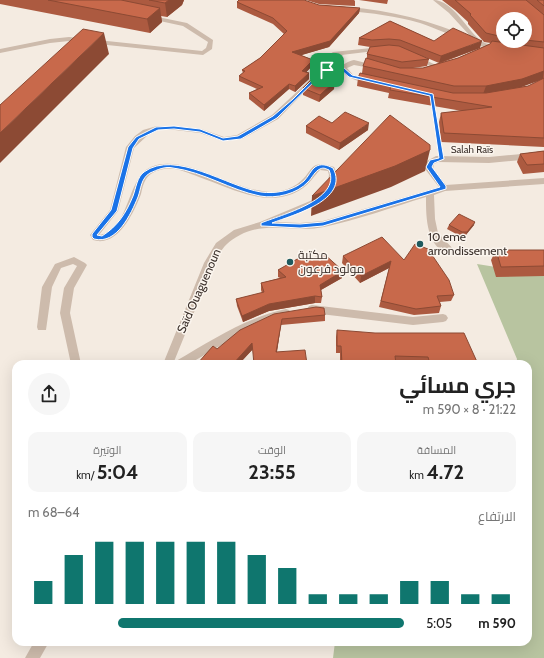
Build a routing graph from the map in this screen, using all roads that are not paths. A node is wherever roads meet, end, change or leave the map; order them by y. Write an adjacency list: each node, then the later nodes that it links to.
1 (436, 0): 4 (street)
2 (339, 8): 5 (street)
3 (140, 15): 9 (street)
4 (461, 23): 5 (street); 7 (street)
5 (443, 28): 7 (street)
6 (388, 49): 11 (street)
7 (482, 49): 8 (street)
8 (506, 49)
9 (0, 51)
10 (409, 53): 14 (street)
11 (333, 54)
12 (343, 68): 13 (street); 15 (street); 20 (street)
13 (384, 69)
14 (424, 71)
15 (381, 83)
16 (544, 155): 18 (street, Salah Raïs)
17 (544, 181): 18 (street, Saïd Ouaguenoun)
18 (444, 188): 19 (street, Saïd Ouaguenoun)
19 (430, 193): 20 (street, Saïd Ouaguenoun); 21 (street)
20 (263, 224): 25 (street, Saïd Ouaguenoun)
21 (451, 252)
22 (443, 318): 26 (street)
23 (42, 327): 24 (street)
24 (75, 360)
25 (170, 360)
26 (187, 360)
27 (40, 646): 28 (street)
28 (32, 658)

